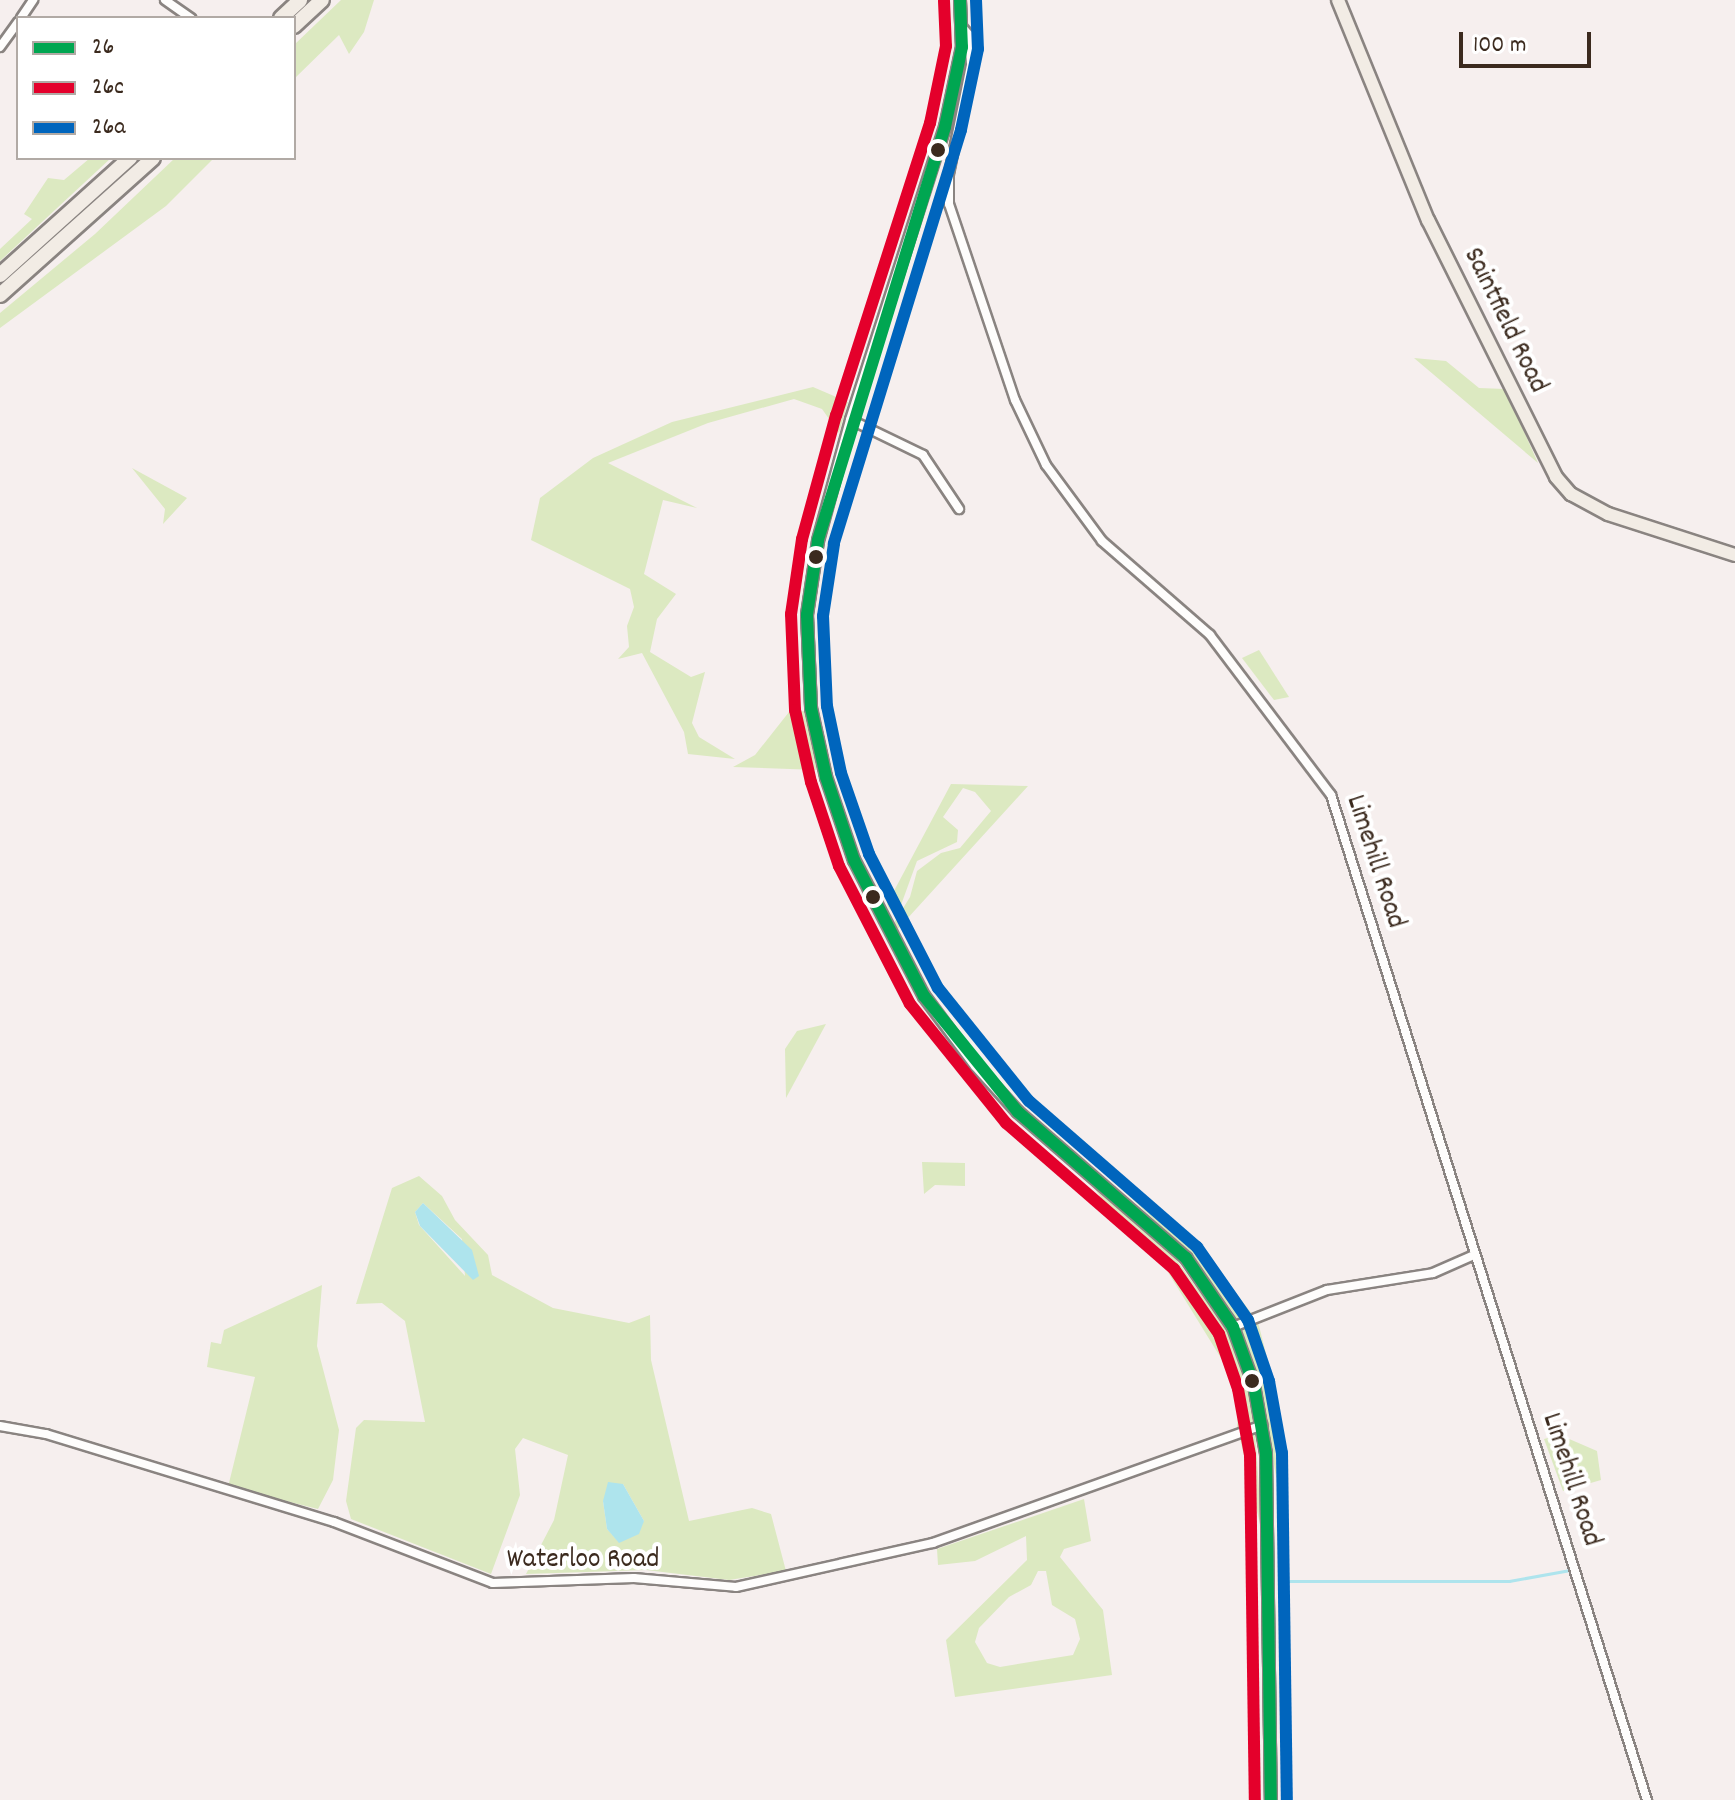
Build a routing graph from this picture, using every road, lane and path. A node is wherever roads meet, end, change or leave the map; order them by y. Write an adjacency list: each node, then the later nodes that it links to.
1 (165, 0): 6 (street)
2 (300, 0): 7 (highway)
3 (322, 0): 9 (highway)
4 (960, 0): 10 (street)
5 (1338, 0): 18 (main road, Saintfield Road)
6 (188, 16)
7 (283, 16)
8 (16, 24): 11 (street)
9 (296, 24)
10 (963, 28): 16 (street); 19 (street, Limehill Road)
11 (0, 47)
12 (128, 160): 14 (highway)
13 (151, 160): 15 (highway)
14 (0, 275)
15 (0, 295)
16 (851, 420): 17 (street); 20 (street)
17 (959, 509)
18 (1735, 555)
19 (1474, 1255): 20 (street); 24 (street, Limehill Road)
20 (1233, 1327): 21 (street)
21 (1262, 1425): 22 (street, Waterloo Road); 23 (street)
22 (0, 1426)
23 (1271, 1800)
24 (1647, 1800)

